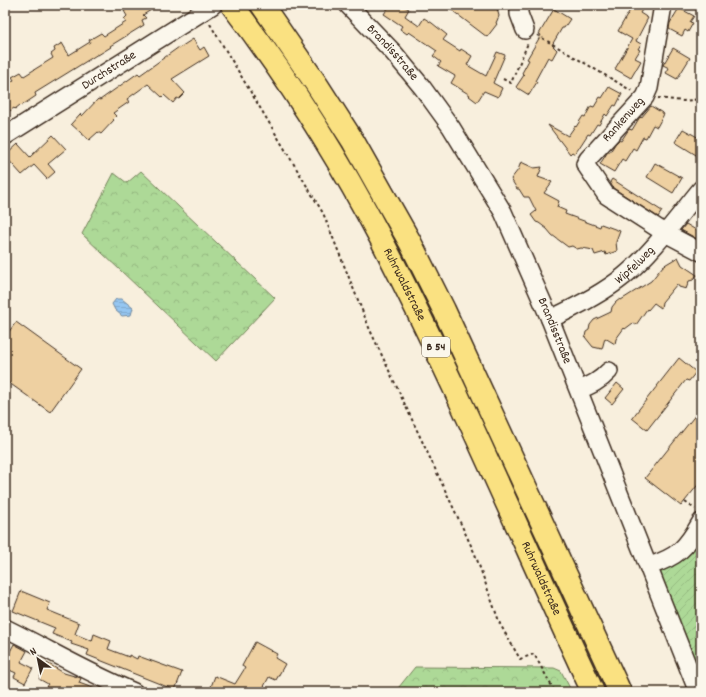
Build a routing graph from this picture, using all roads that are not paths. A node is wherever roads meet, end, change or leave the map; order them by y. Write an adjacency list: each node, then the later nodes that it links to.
1 (232, 5): 19 (highway, Ruhrwaldstraße / B 54)
2 (519, 5): 7 (street)
3 (663, 5): 10 (street, Rankenweg)
4 (263, 6): 20 (highway, B 54)
5 (354, 7): 12 (street, Brandisstraße)
6 (208, 8): 8 (street, Durchstraße)
7 (527, 36)
8 (5, 136)
9 (701, 189): 10 (street, Wipfelweg)
10 (665, 233): 11 (street); 12 (street, Wipfelweg)
11 (701, 252)
12 (550, 319): 14 (street, Brandisstraße)
13 (609, 371): 14 (street)
14 (579, 390): 16 (street, Brandisstraße)
15 (699, 517): 16 (street)
16 (649, 566): 21 (street, Brandisstraße)
17 (5, 628): 18 (street)
18 (134, 692)
19 (593, 692)
20 (620, 692)
21 (698, 692)

